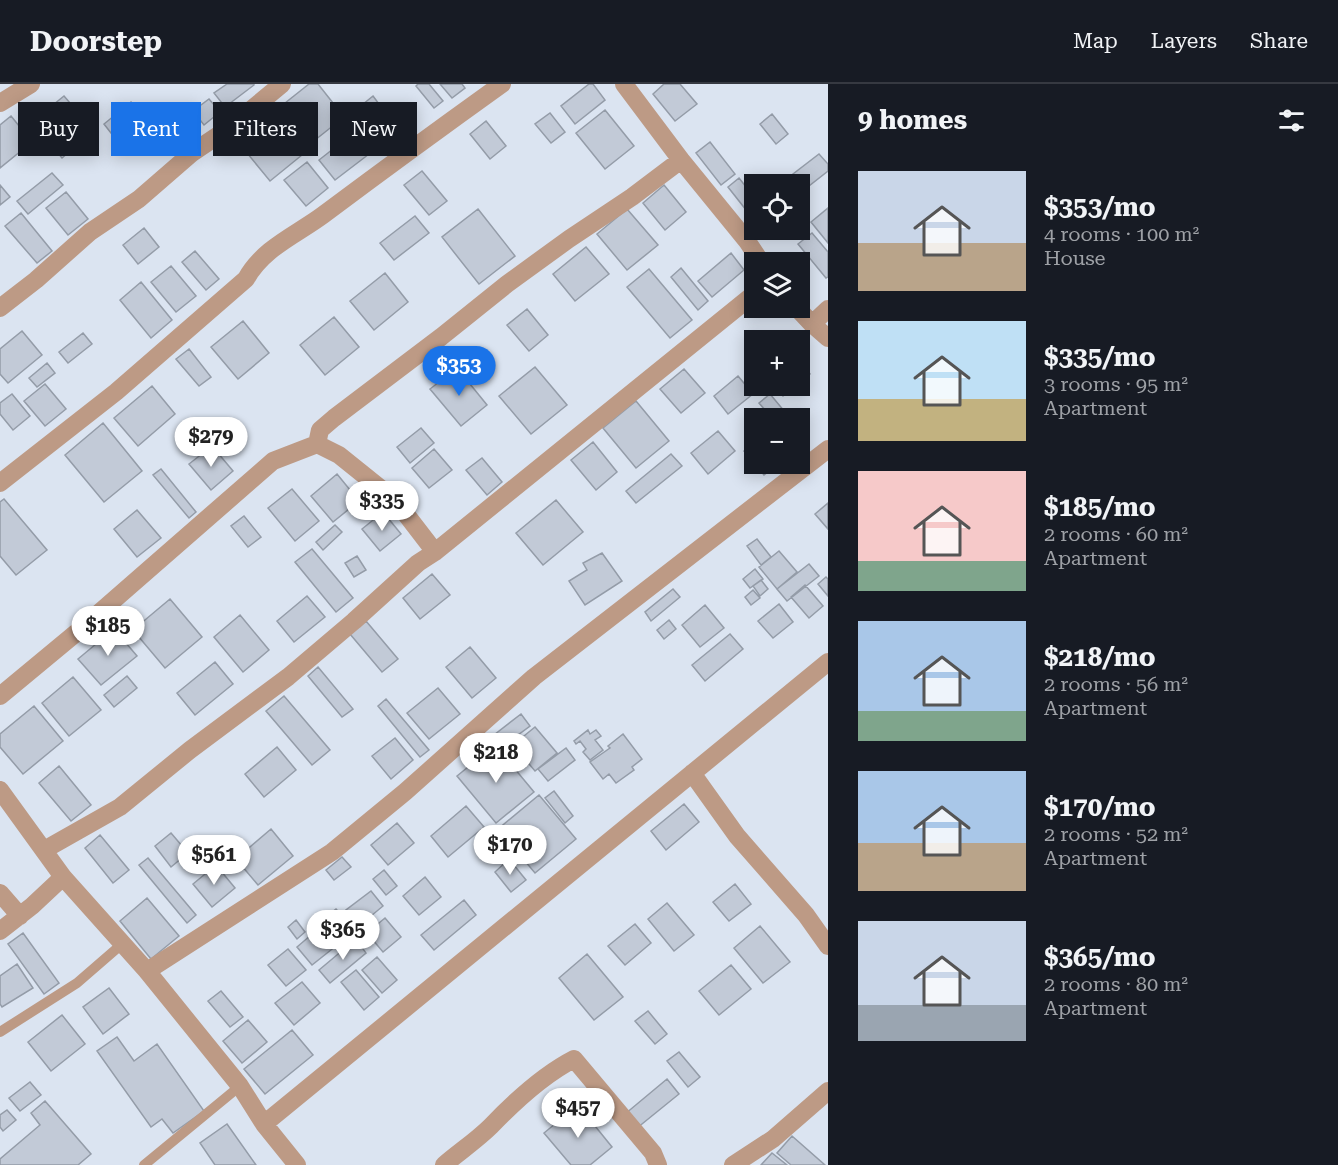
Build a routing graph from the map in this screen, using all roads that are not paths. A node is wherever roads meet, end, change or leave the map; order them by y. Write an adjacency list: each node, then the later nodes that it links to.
1 (32, 84): 5 (street)
2 (282, 84): 9 (street)
3 (502, 84): 16 (street)
4 (632, 87): 6 (street)
5 (0, 103)
6 (681, 160): 7 (street); 14 (street)
7 (754, 252)
8 (744, 302): 17 (street)
9 (0, 308)
10 (828, 309): 12 (street)
11 (806, 318): 12 (street)
12 (812, 324): 13 (street)
13 (828, 338)
14 (317, 444): 17 (street); 19 (street)
15 (828, 449): 31 (street)
16 (0, 483)
17 (435, 552): 22 (street)
18 (828, 662): 20 (street)
19 (0, 696)
20 (692, 773): 25 (street); 35 (street)
21 (0, 790): 22 (street)
22 (44, 850): 23 (street)
23 (63, 877): 26 (street); 29 (street)
24 (0, 893): 26 (street)
25 (806, 915): 27 (street); 30 (street)
26 (20, 916): 28 (street)
27 (828, 930)
28 (0, 931)
29 (122, 944): 31 (street); 32 (lane)
30 (828, 946)
31 (147, 971): 33 (street)
32 (0, 1032)
33 (240, 1086): 35 (street); 36 (lane)
34 (828, 1092): 40 (street)
35 (264, 1124): 37 (street)
36 (144, 1165)
37 (297, 1165)
38 (444, 1165): 39 (street)
39 (658, 1165)
40 (733, 1165)

